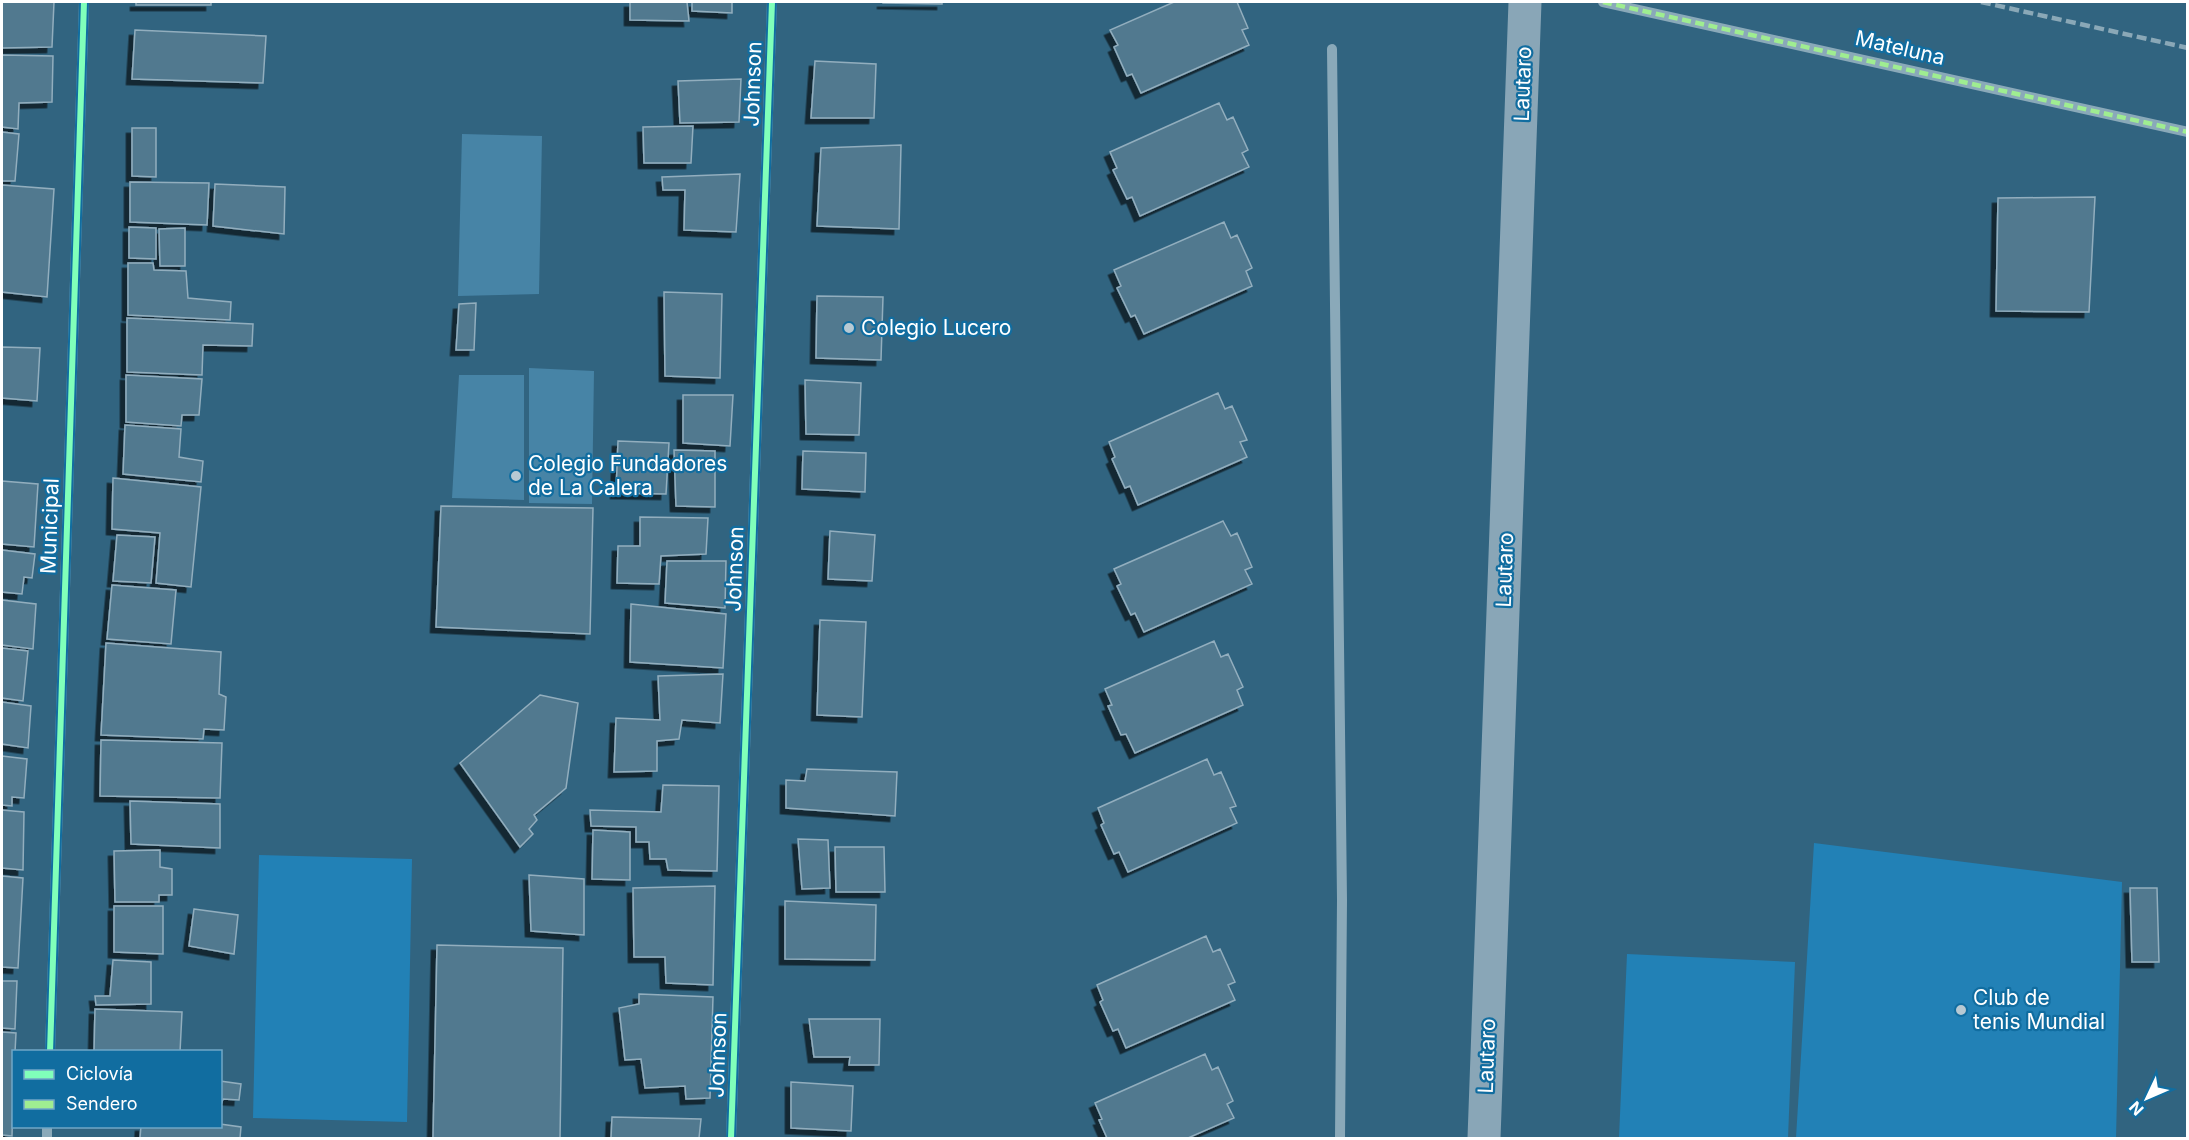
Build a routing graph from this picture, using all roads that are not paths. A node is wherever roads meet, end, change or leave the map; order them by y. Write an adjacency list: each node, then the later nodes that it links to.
1 (84, 2): 7 (street, Municipal)
2 (772, 2): 8 (street, Johnson)
3 (1525, 2): 10 (main road, Lautaro)
4 (1603, 2): 6 (street, Mateluna)
5 (1332, 49): 9 (street)
6 (2187, 132)
7 (50, 1050)
8 (732, 1138)
9 (1340, 1138)
10 (1484, 1138)

